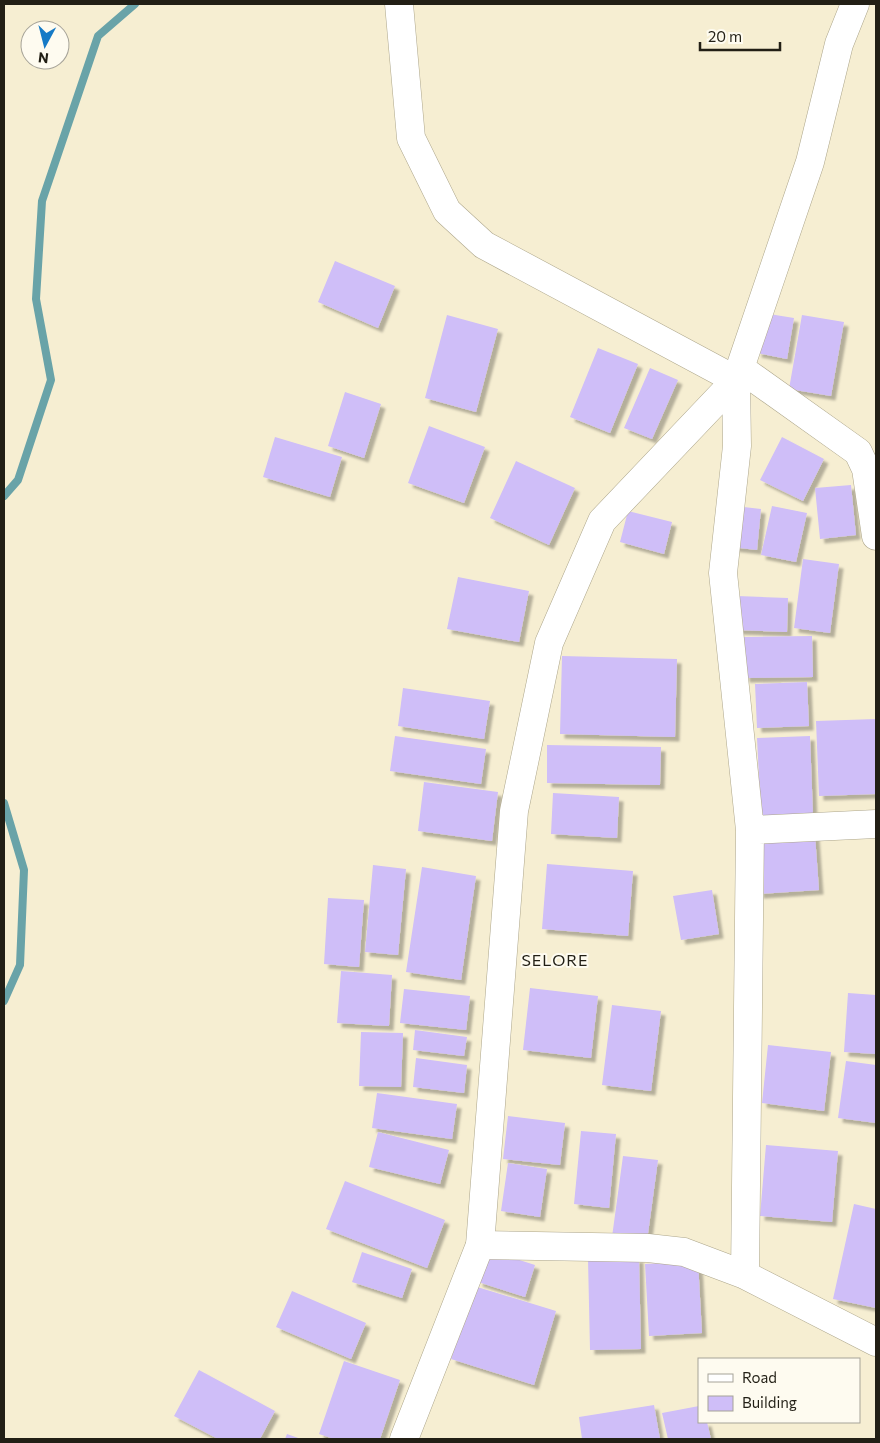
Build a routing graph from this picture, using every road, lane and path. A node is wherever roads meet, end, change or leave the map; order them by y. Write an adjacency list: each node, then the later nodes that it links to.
1 (399, 4): 3 (street)
2 (855, 4): 3 (street)
3 (738, 374): 4 (street); 6 (street); 7 (street)
4 (876, 536)
5 (876, 824): 6 (street)
6 (750, 830): 8 (street)
7 (480, 1245): 8 (street); 10 (street)
8 (745, 1275): 9 (street)
9 (876, 1342)
10 (404, 1439)

